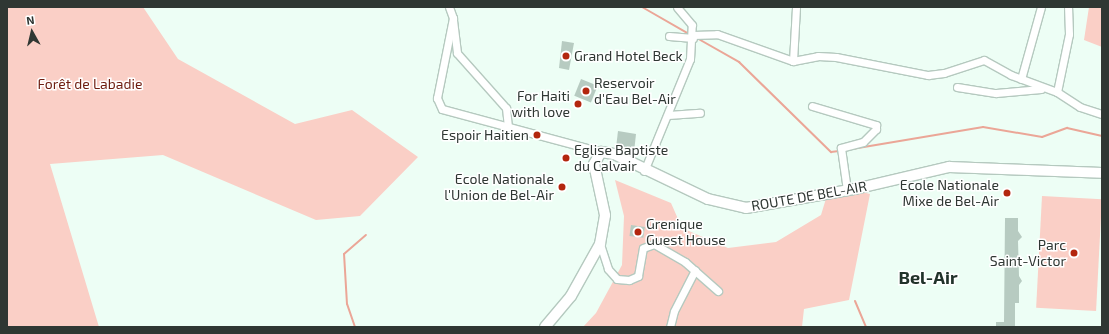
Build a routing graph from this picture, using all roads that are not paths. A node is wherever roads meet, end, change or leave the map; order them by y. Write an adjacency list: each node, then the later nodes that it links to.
1 (450, 7): 6 (street)
2 (677, 7): 8 (street)
3 (796, 7): 9 (street)
4 (1041, 7): 10 (street)
5 (1068, 7): 13 (street)
6 (453, 18): 18 (street); 18 (street)
7 (669, 36): 8 (street)
8 (693, 36): 9 (street); 17 (street)
9 (793, 61): 10 (street)
10 (1021, 80): 12 (street)
11 (958, 87): 12 (street)
12 (1044, 89): 13 (street)
13 (1058, 92): 16 (street)
14 (812, 106): 22 (street)
15 (700, 113): 17 (street)
16 (1102, 114)
17 (668, 115): 20 (street)
18 (508, 126): 19 (street)
19 (601, 152): 20 (street, ROUTE DE BEL-AIR); 23 (street)
20 (644, 171): 22 (street, ROUTE DE BEL-AIR)
21 (1102, 173): 22 (street, ROUTE DE BEL-AIR)
22 (847, 190)
23 (600, 244): 24 (street); 26 (street)
24 (695, 270): 25 (street); 27 (street)
25 (718, 291)
26 (545, 327)
27 (670, 327)

